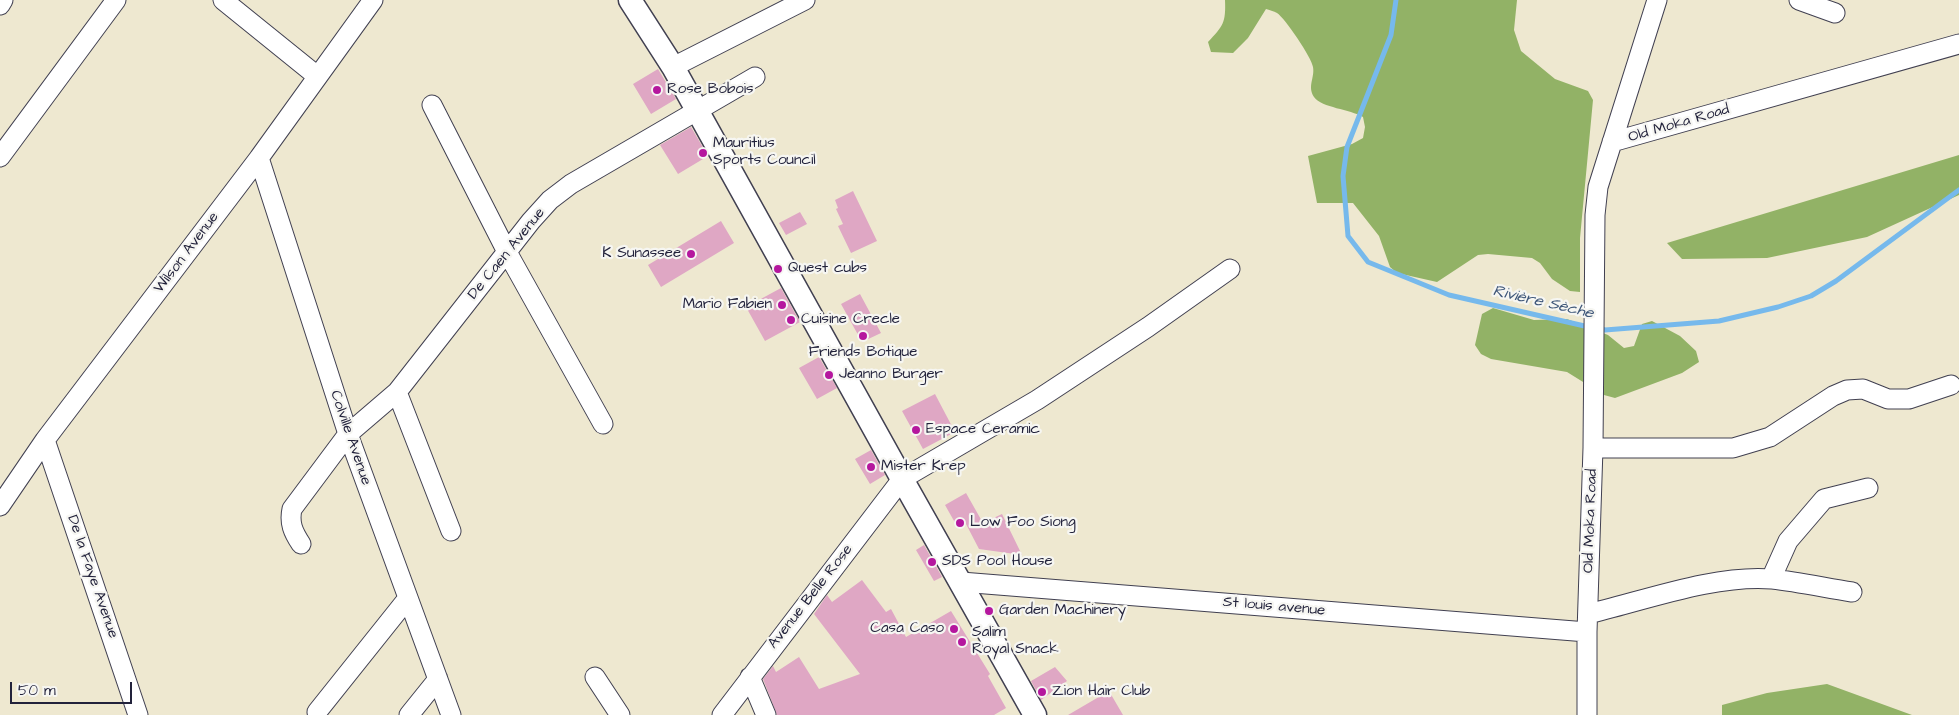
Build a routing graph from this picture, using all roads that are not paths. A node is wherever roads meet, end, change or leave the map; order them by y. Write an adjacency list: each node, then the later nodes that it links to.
1 (3, 0): 9 (street)
2 (116, 0): 18 (street)
3 (223, 0): 13 (street)
4 (373, 0): 13 (street, Wilson Avenue)
5 (630, 0): 12 (main road)
6 (805, 0): 12 (street)
7 (1657, 0): 17 (street)
8 (1799, 0): 10 (street)
9 (0, 4)
10 (1835, 13)
11 (1959, 44): 17 (street, Old Moka Road)
12 (673, 67): 16 (main road)
13 (317, 76): 19 (street, Wilson Avenue)
14 (755, 77): 16 (street, De Caen Avenue)
15 (432, 105): 20 (street)
16 (697, 110): 20 (street, De Caen Avenue); 28 (main road)
17 (1612, 142): 27 (street, Old Moka Road)
18 (0, 157)
19 (259, 158): 25 (street, Colville Avenue); 26 (street, Wilson Avenue)
20 (507, 252): 23 (street, De Caen Avenue); 24 (street)
21 (1230, 269): 28 (street)
22 (1951, 385): 27 (street)
23 (397, 392): 25 (street, De Caen Avenue); 31 (street)
24 (603, 424)
25 (348, 434): 32 (street, De Caen Avenue); 36 (street, Colville Avenue)
26 (45, 440): 30 (street, Wilson Avenue); 42 (street, De la Faye Avenue)
27 (1593, 448): 37 (street, Old Moka Road)
28 (902, 479): 34 (main road); 39 (street, Avenue Belle Rose)
29 (1868, 488): 33 (street)
30 (0, 506)
31 (451, 531)
32 (301, 544)
33 (1772, 579): 35 (street, St louis avenue); 37 (street, St louis avenue)
34 (960, 582): 37 (street, St louis avenue); 48 (main road)
35 (1852, 592)
36 (408, 598): 40 (street, Colville Avenue); 41 (street)
37 (1587, 623): 49 (street, Old Moka Road)
38 (595, 677): 45 (street)
39 (750, 677): 46 (street, Avenue Belle Rose); 47 (street)
40 (438, 679): 43 (street); 44 (street, Colville Avenue)
41 (317, 712)
42 (138, 715)
43 (409, 715)
44 (451, 715)
45 (620, 715)
46 (722, 715)
47 (766, 715)
48 (1035, 715)
49 (1587, 715)

